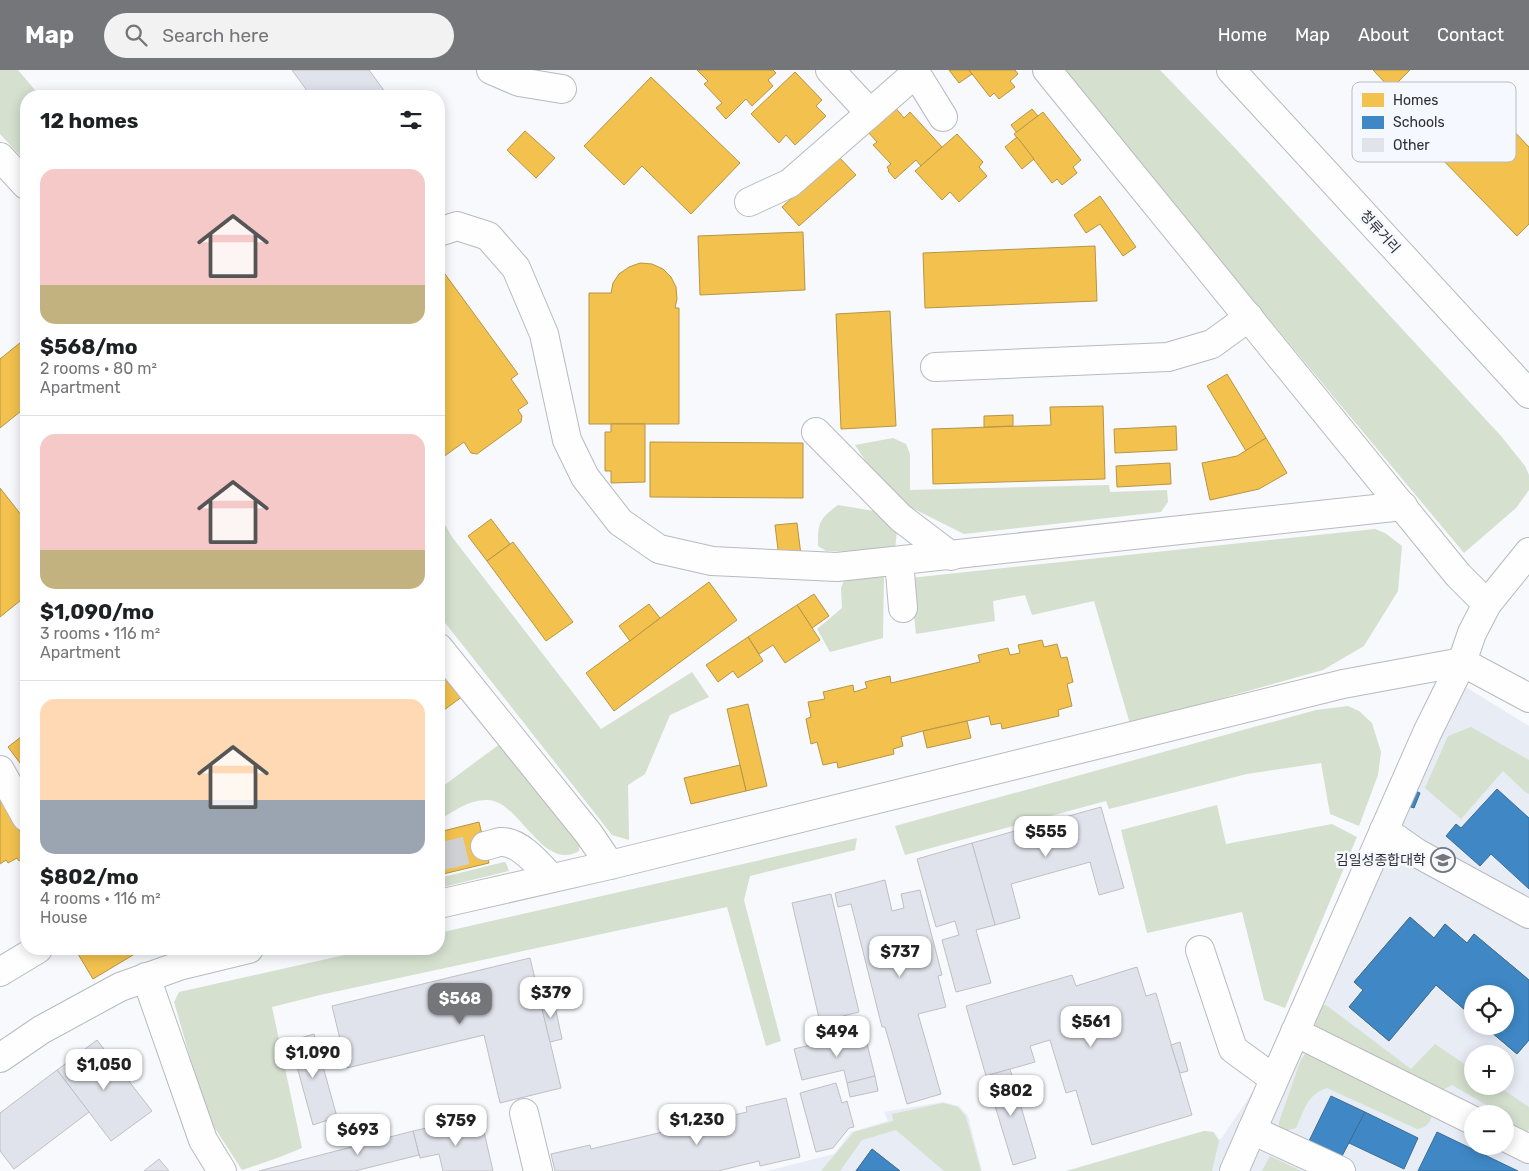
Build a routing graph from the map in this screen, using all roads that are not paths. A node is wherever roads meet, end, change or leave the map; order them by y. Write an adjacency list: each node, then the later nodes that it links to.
1 (491, 70): 6 (street)
2 (830, 70): 7 (street)
3 (1048, 70): 13 (street)
4 (1231, 70): 15 (street, 청류거리)
5 (915, 71): 7 (street); 8 (street)
6 (562, 89)
7 (870, 113): 11 (street)
8 (943, 117)
9 (0, 157): 10 (street)
10 (20, 179)
11 (749, 202)
12 (445, 230): 20 (street)
13 (1249, 317): 14 (street); 17 (street)
14 (935, 368)
15 (1529, 394)
16 (816, 432): 19 (street)
17 (1403, 506): 19 (street); 21 (street)
18 (1529, 552): 21 (street)
19 (951, 556): 20 (street)
20 (899, 560): 22 (street)
21 (1487, 604): 24 (street)
22 (903, 608)
23 (445, 655): 30 (street)
24 (1462, 662): 25 (street); 28 (street); 30 (street)
25 (1529, 698)
26 (0, 770): 27 (street)
27 (20, 806)
28 (1384, 830): 33 (street); 39 (street)
29 (485, 846): 31 (street)
30 (610, 865): 31 (street)
31 (551, 878): 32 (street)
32 (445, 903)
33 (1529, 914)
34 (1200, 950): 41 (street)
35 (28, 955): 37 (street)
36 (225, 955): 38 (street)
37 (0, 972)
38 (146, 977): 40 (street); 47 (street)
39 (1295, 1032): 41 (street); 43 (street)
40 (0, 1058)
41 (1274, 1079): 44 (street)
42 (524, 1113): 48 (street)
43 (1464, 1116)
44 (1252, 1130): 49 (street); 50 (street)
45 (1514, 1140): 46 (street)
46 (1529, 1148)
47 (222, 1171)
48 (538, 1171)
49 (1234, 1171)
50 (1341, 1171)

